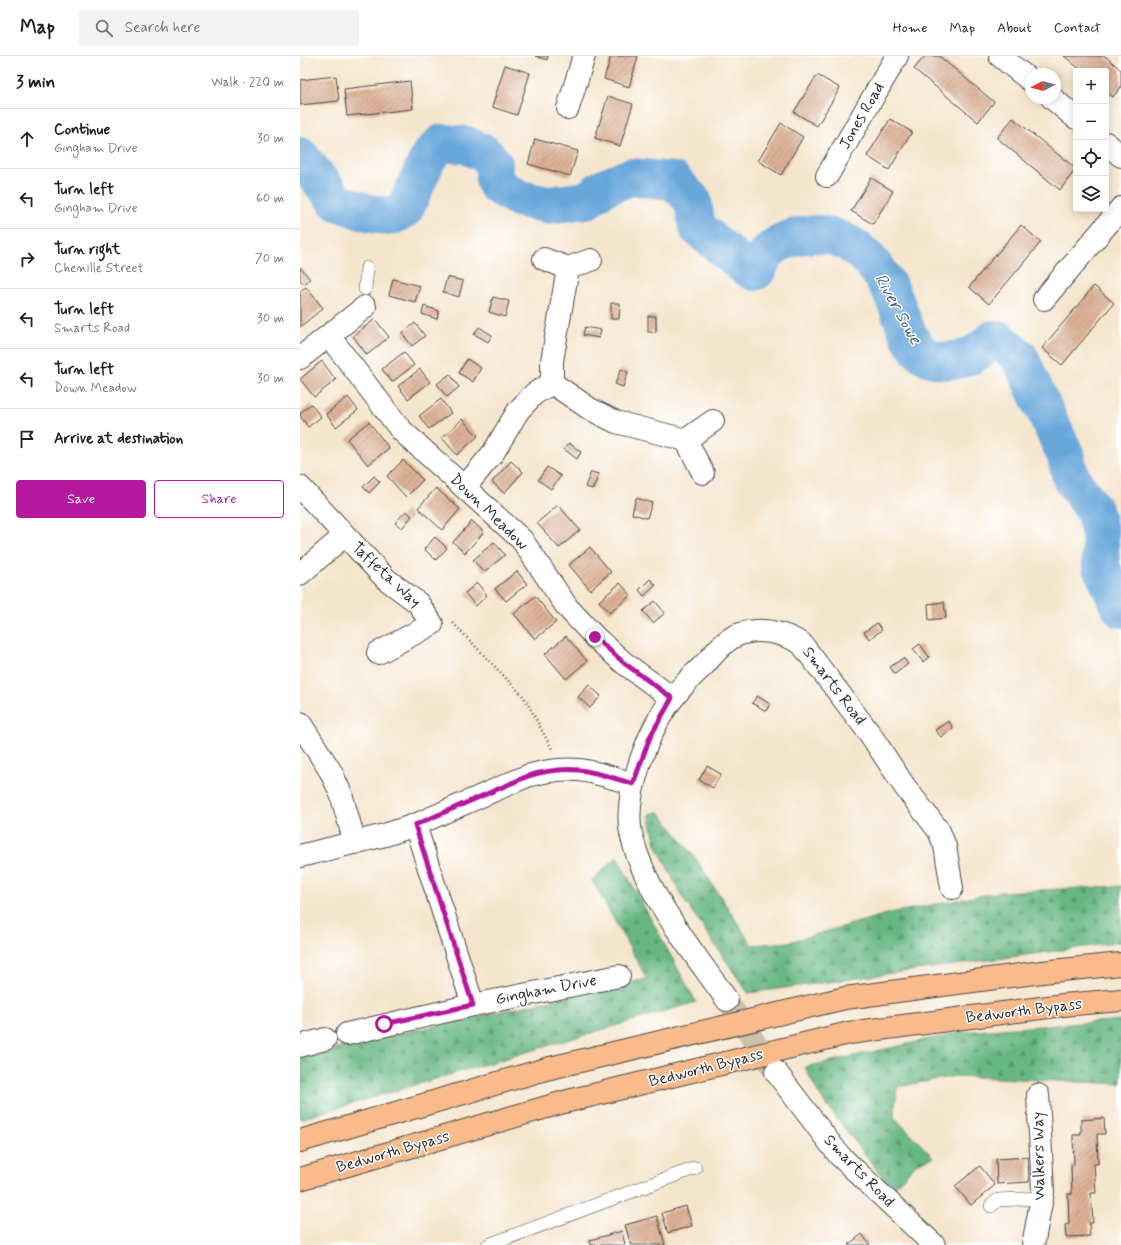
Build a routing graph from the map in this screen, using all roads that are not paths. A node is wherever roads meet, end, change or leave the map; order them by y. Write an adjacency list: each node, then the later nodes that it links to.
1 (584, 56): 6 (street)
2 (897, 56): 10 (street, Jones Road)
3 (1000, 56): 4 (street)
4 (1025, 76)
5 (1059, 104): 7 (street)
6 (568, 108)
7 (1073, 116)
8 (1109, 146): 9 (street)
9 (1121, 156)
10 (828, 176)
11 (1121, 208): 17 (street)
12 (544, 260): 15 (street)
13 (591, 260): 15 (street)
14 (367, 268): 16 (lane)
15 (568, 268): 20 (street)
16 (365, 298): 18 (street)
17 (1044, 299)
18 (329, 336): 19 (street); 25 (street, Down Meadow)
19 (300, 358)
20 (552, 382): 22 (street); 25 (street)
21 (713, 421): 22 (street)
22 (686, 440): 23 (street)
23 (703, 473)
24 (300, 487): 26 (street, Taffeta Way)
25 (464, 487): 29 (street, Down Meadow)
26 (344, 536): 27 (street, Taffeta Way); 28 (street, Taffeta Way)
27 (300, 574)
28 (378, 653)
29 (672, 698): 31 (street, Smarts Road); 35 (street, Smarts Road)
30 (300, 723): 33 (street)
31 (633, 784): 32 (street); 38 (street, Smarts Road)
32 (415, 825): 33 (street); 40 (street, Gingham Drive)
33 (355, 843): 34 (street)
34 (300, 856)
35 (952, 888)
36 (1121, 964): 46 (highway)
37 (619, 976): 40 (street, Gingham Drive)
38 (727, 1000)
39 (1121, 1000): 48 (highway, Bedworth Bypass)
40 (473, 1005): 41 (street, Gingham Drive)
41 (347, 1034)
42 (325, 1039): 43 (street)
43 (300, 1046)
44 (776, 1072): 53 (street, Smarts Road)
45 (1038, 1095): 49 (street, Walkers Way)
46 (300, 1141)
47 (695, 1168): 52 (lane)
48 (300, 1179)
49 (1042, 1198): 50 (lane); 51 (street, Walkers Way)
50 (991, 1206)
51 (1038, 1244)
52 (488, 1245)
53 (934, 1245)

